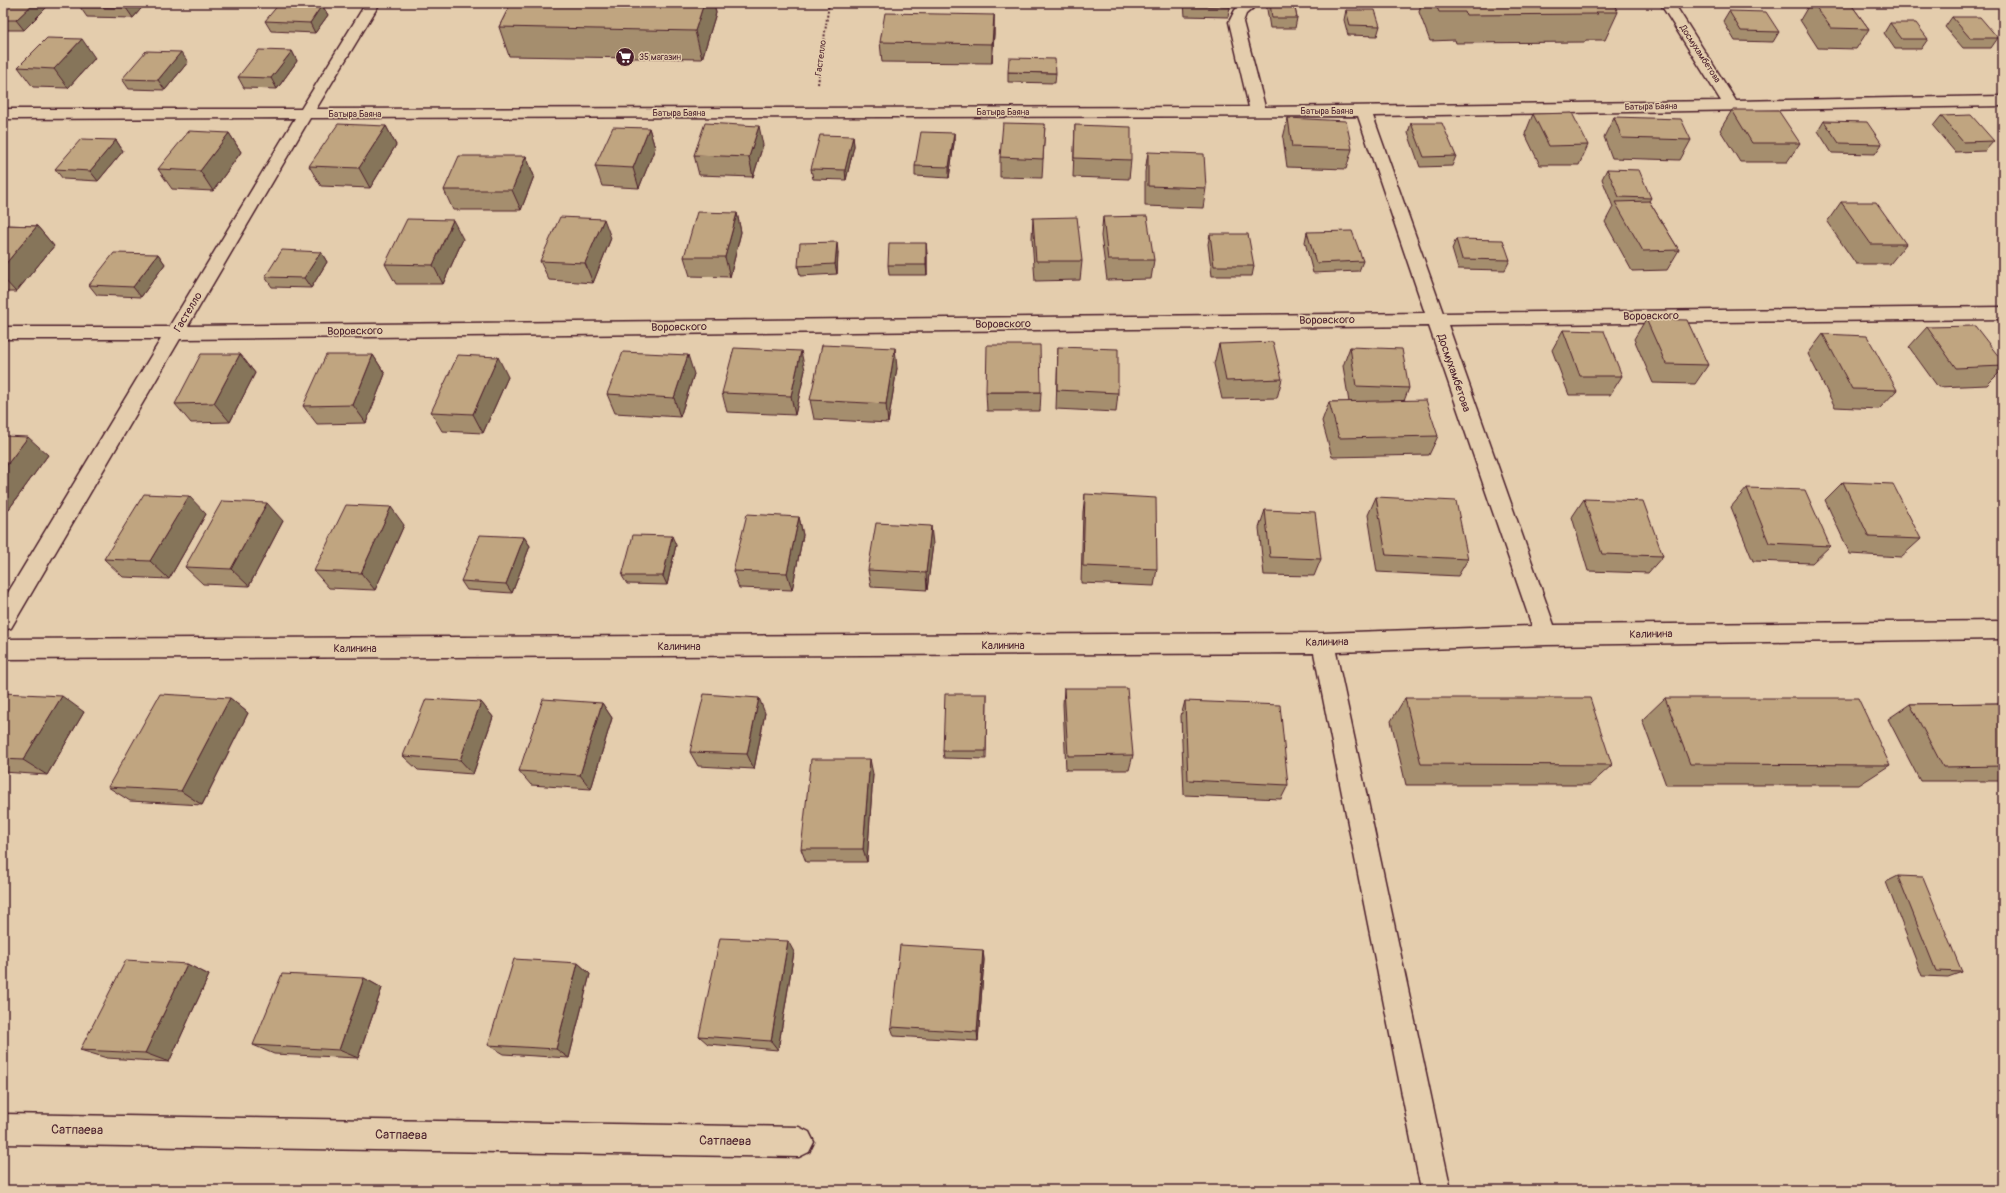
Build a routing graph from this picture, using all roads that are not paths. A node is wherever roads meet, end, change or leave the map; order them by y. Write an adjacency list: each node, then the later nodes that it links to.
1 (373, 3): 9 (street, Гастелло)
2 (1252, 3): 6 (street)
3 (1667, 3): 5 (street, Досмухамбетова)
4 (2003, 102): 5 (street, Батыра Баяна)
5 (1732, 106): 7 (street, Батыра Баяна)
6 (1258, 111): 7 (street, Батыра Баяна); 9 (street, Батыра Баяна)
7 (1364, 111): 11 (street, Досмухамбетова)
8 (3, 114): 9 (street, Батыра Баяна)
9 (305, 114): 13 (street, Гастелло)
10 (2003, 313): 11 (street, Воровского)
11 (1435, 319): 13 (street, Воровского); 16 (street, Досмухамбетова)
12 (3, 333): 13 (street, Воровского)
13 (175, 333): 14 (street, Гастелло)
14 (3, 621)
15 (2003, 630): 16 (street, Калинина)
16 (1546, 635): 17 (street, Калинина)
17 (1323, 643): 18 (street, Калинина); 21 (street)
18 (3, 649)
19 (3, 1129): 20 (street, Сатпаева)
20 (799, 1142)
21 (1436, 1190)

